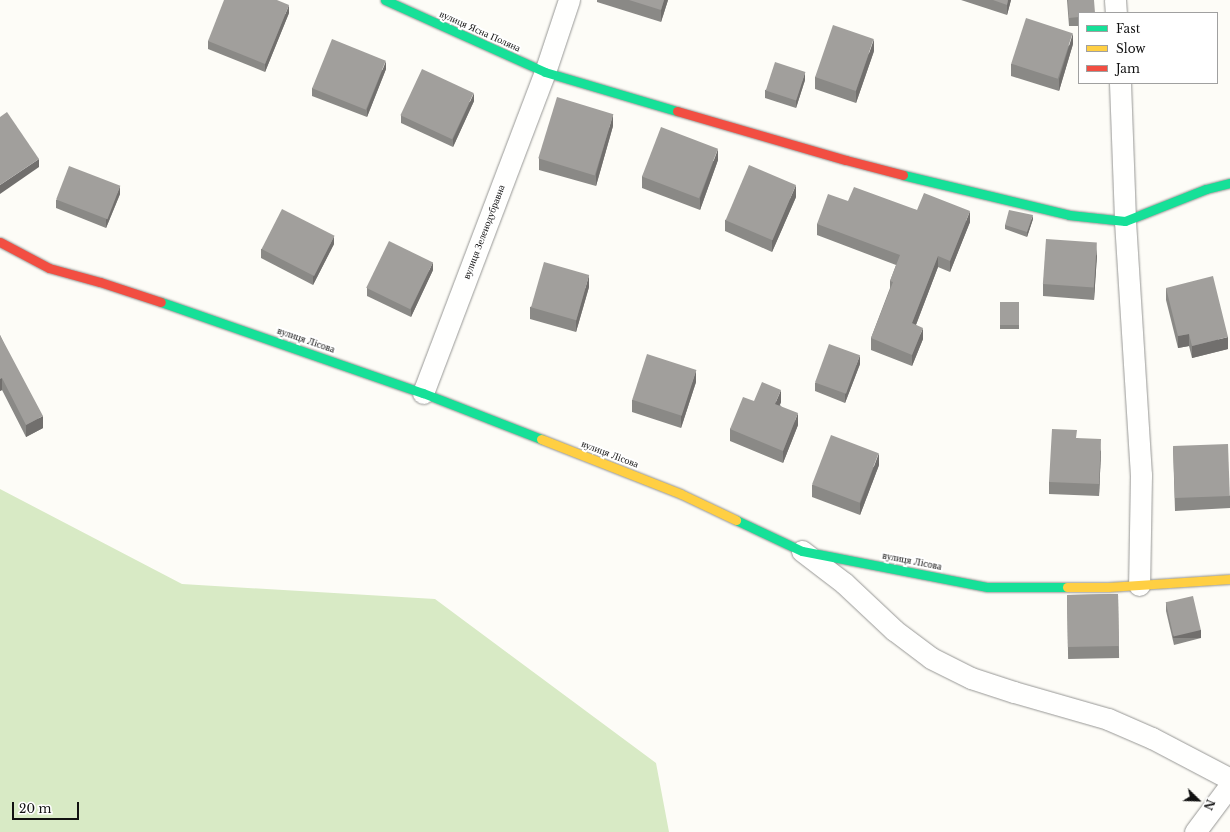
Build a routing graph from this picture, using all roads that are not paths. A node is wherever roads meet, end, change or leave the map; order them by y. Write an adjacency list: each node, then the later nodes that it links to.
1 (384, 0): 5 (street, вулиця Ясна Поляна)
2 (569, 0): 5 (street, вулиця Зеленодубравна)
3 (1116, 0): 4 (street)
4 (1116, 12)
5 (545, 72): 8 (street, вулиця Ясна Поляна); 10 (street, вулиця Зеленодубравна)
6 (1120, 84): 8 (street)
7 (1230, 183): 8 (street)
8 (1125, 221): 13 (street)
9 (0, 242): 10 (street, вулиця Лісова)
10 (423, 393): 11 (street, вулиця Лісова)
11 (802, 551): 13 (street, вулиця Лісова); 14 (street)
12 (1230, 579): 13 (street, вулиця Лісова)
13 (1139, 585)
14 (1230, 779)
15 (1230, 785): 16 (street)
16 (1195, 832)

